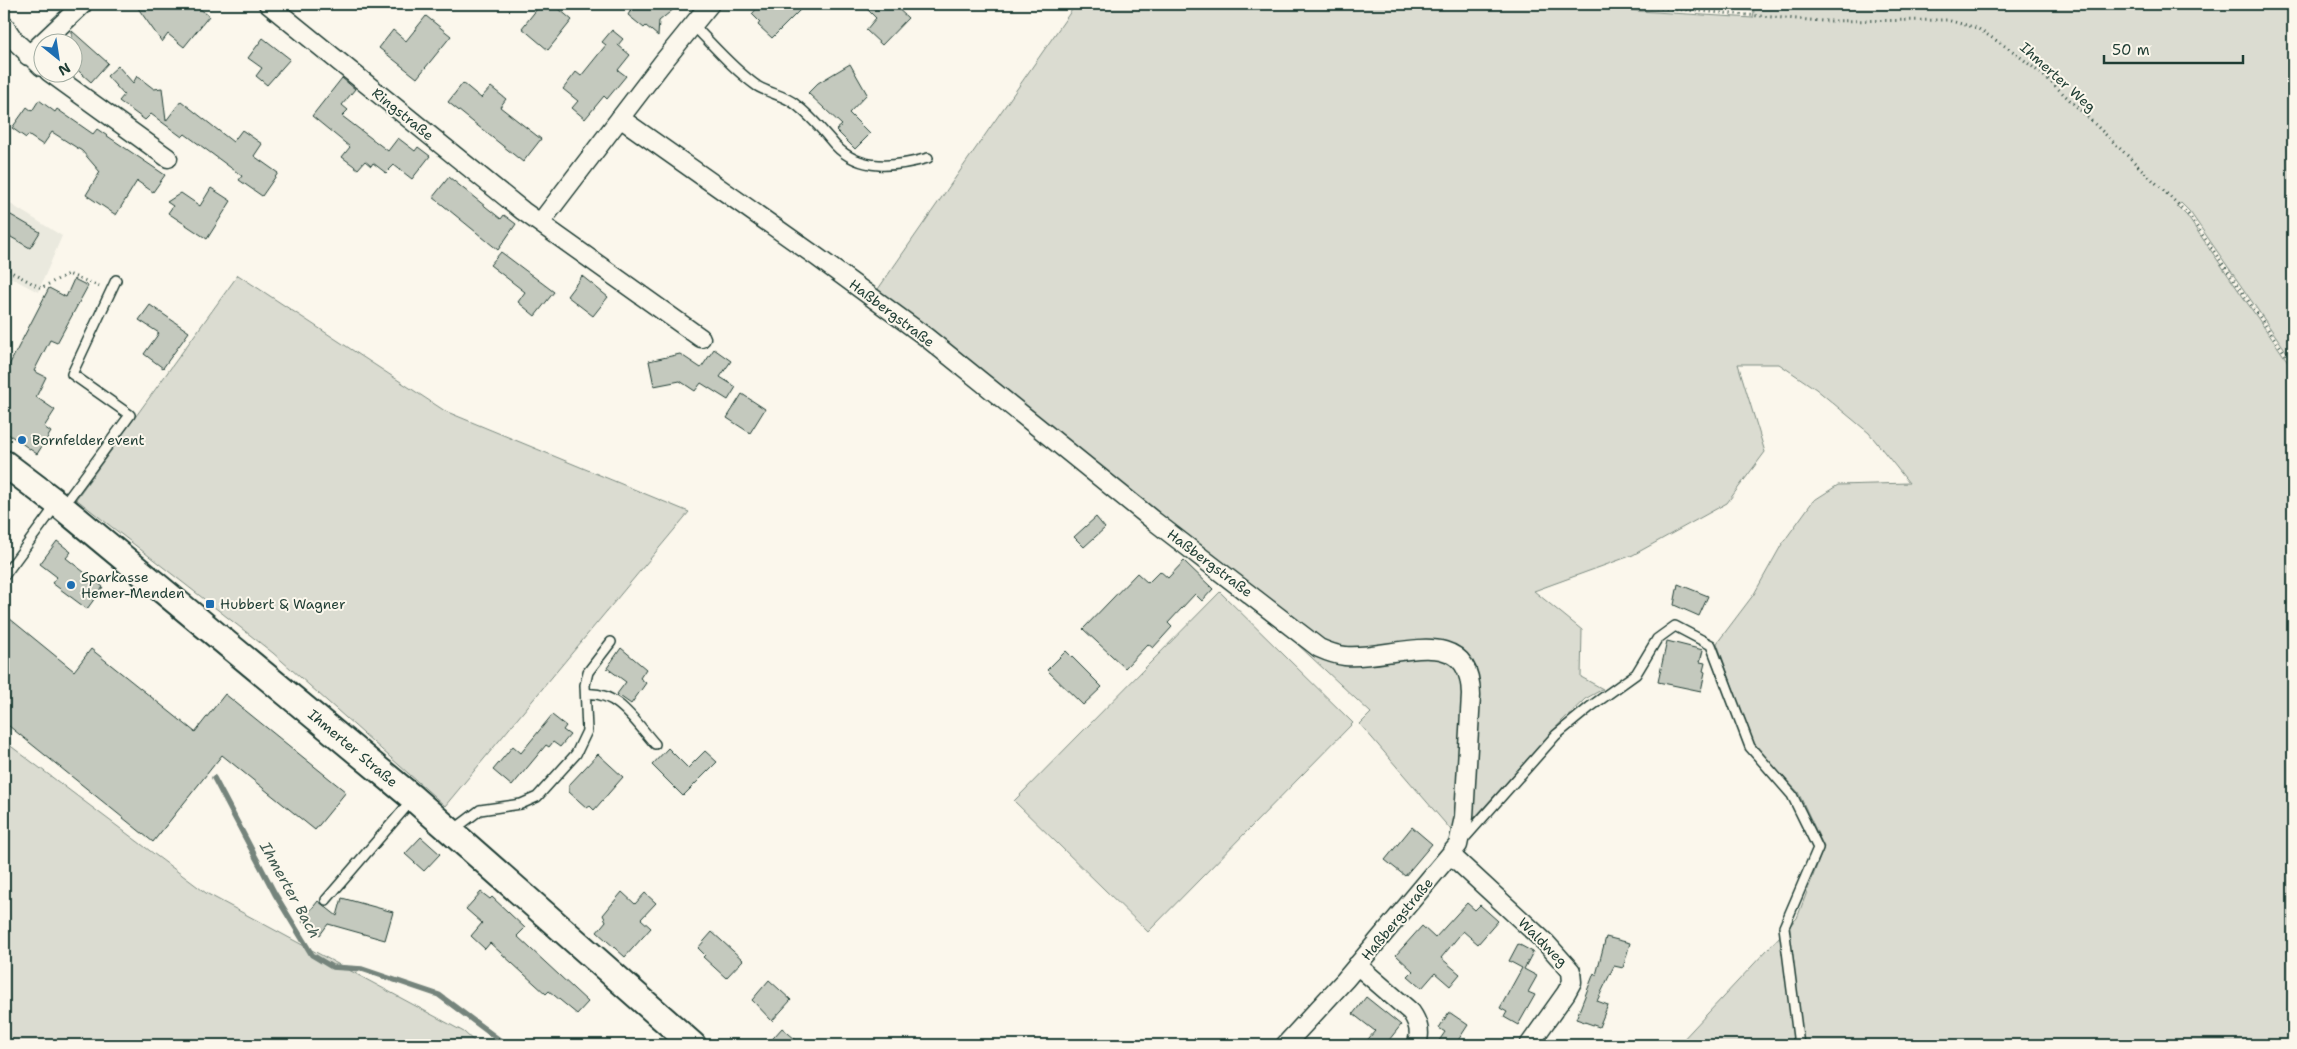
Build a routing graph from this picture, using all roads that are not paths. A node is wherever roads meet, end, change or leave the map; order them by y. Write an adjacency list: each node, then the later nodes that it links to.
1 (83, 4): 6 (street)
2 (268, 4): 12 (street, Ringstraße)
3 (710, 4): 5 (street)
4 (4, 25): 6 (street)
5 (693, 25): 9 (street); 11 (lane)
6 (28, 56): 7 (street)
7 (32, 59)
8 (63, 82): 10 (street)
9 (620, 118): 12 (street); 23 (street, Haßbergstraße)
10 (168, 158)
11 (928, 158)
12 (540, 223): 14 (street, Ringstraße)
13 (116, 280): 16 (lane)
14 (701, 338)
15 (4, 463): 16 (main road, Ihmerter Straße)
16 (60, 506): 17 (lane); 21 (main road, Ihmerter Straße)
17 (4, 576)
18 (611, 642): 19 (lane)
19 (586, 694): 20 (lane); 22 (lane)
20 (655, 744)
21 (413, 798): 22 (main road, Ihmerter Straße); 24 (lane)
22 (452, 832): 26 (main road, Ihmerter Straße)
23 (1455, 850): 25 (street, Haßbergstraße); 29 (street, Waldweg); 30 (lane)
24 (326, 900)
25 (1357, 965): 27 (street, Haßbergstraße); 28 (street)
26 (693, 1045)
27 (1285, 1045)
28 (1416, 1045)
29 (1530, 1045)
30 (1799, 1045)

